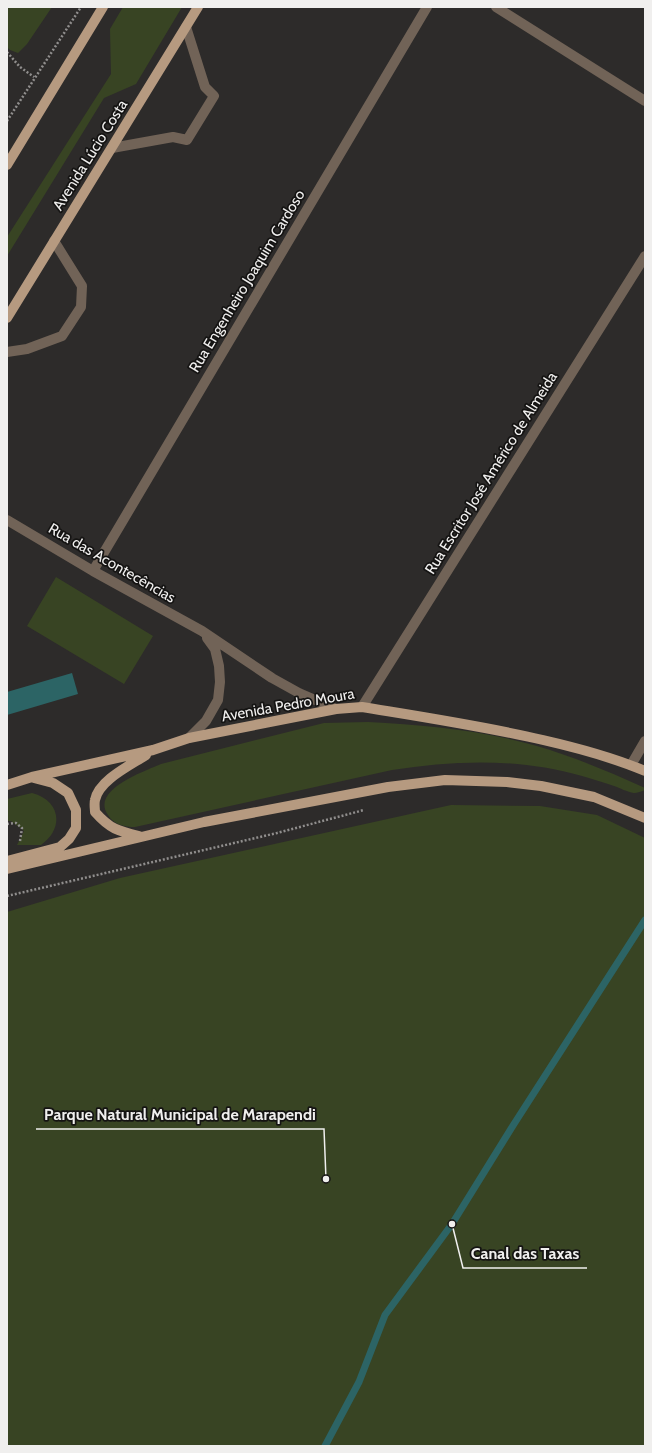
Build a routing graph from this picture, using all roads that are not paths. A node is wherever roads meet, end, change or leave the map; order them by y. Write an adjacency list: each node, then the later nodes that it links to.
1 (103, 7): 8 (main road)
2 (198, 7): 5 (main road, Avenida Lúcio Costa)
3 (428, 7): 14 (street, Rua Engenheiro Joaquim Cardoso)
4 (496, 7): 6 (street)
5 (186, 27): 7 (main road, Avenida Lúcio Costa); 7 (street)
6 (645, 101)
7 (112, 148): 9 (main road, Avenida Lúcio Costa)
8 (7, 165)
9 (54, 241): 11 (main road, Avenida Lúcio Costa); 12 (street)
10 (645, 256): 16 (street, Rua Escritor José Américo de Almeida)
11 (7, 318)
12 (7, 352)
13 (7, 520): 14 (street, Rua das Acontecências)
14 (93, 571): 15 (street, Rua das Acontecências)
15 (202, 631): 17 (street, Rua das Acontecências); 18 (street, Rua das Acontecências)
16 (362, 707): 17 (main road, Avenida Pedro Moura); 21 (main road, Avenida Pedro Moura)
17 (336, 709): 18 (main road, Avenida Pedro Moura)
18 (189, 738): 20 (main road, Avenida Pedro Moura)
19 (645, 741): 21 (street)
20 (153, 750): 23 (main road, Avenida Pedro Moura); 26 (main road)
21 (631, 765): 22 (main road, Avenida Pedro Moura)
22 (645, 771)
23 (32, 777): 24 (main road, Avenida Pedro Moura); 27 (main road)
24 (7, 784)
25 (644, 817): 26 (main road)
26 (141, 836): 28 (main road)
27 (7, 861)
28 (7, 869)

